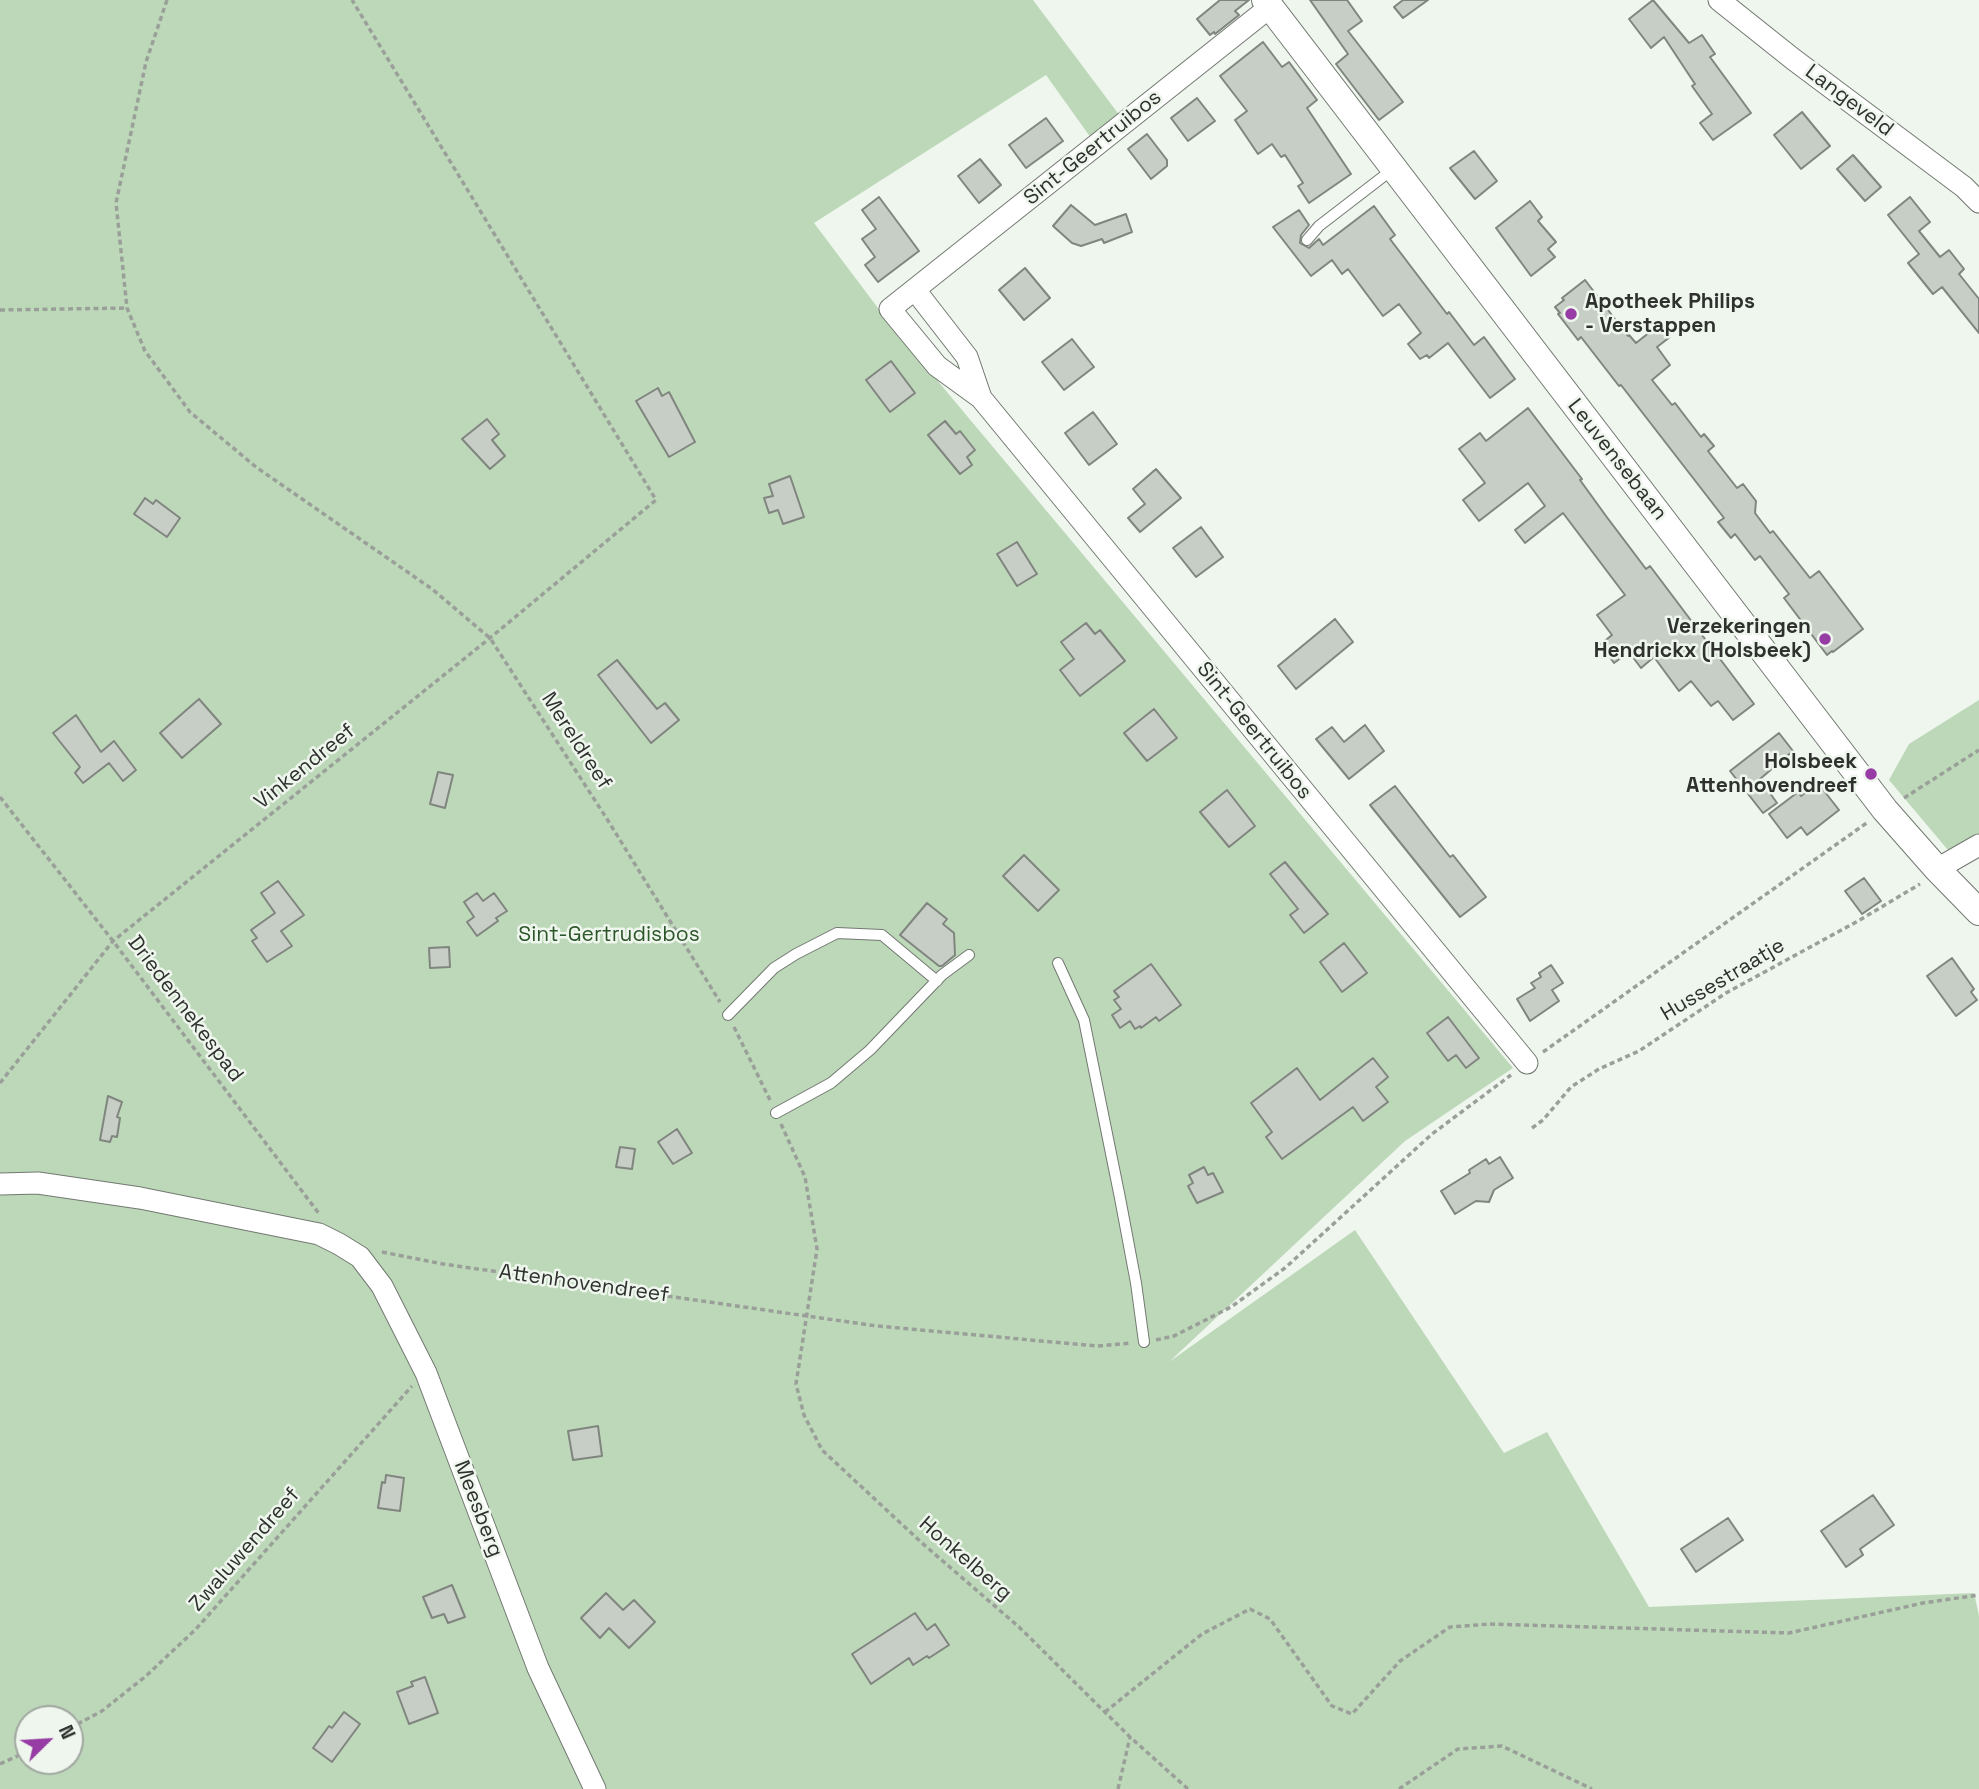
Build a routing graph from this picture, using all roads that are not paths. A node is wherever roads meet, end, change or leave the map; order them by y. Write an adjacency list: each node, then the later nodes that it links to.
1 (1719, 0): 4 (street, Langeveld)
2 (1268, 3): 3 (street, Leuvensebaan); 6 (street, Sint-Geertruibos)
3 (1393, 169): 5 (lane); 9 (street, Leuvensebaan)
4 (1979, 202)
5 (1307, 240)
6 (915, 290): 7 (street, Sint-Geertruibos); 7 (street, Sint-Geertruibos)
7 (981, 398): 15 (street, Sint-Geertruibos)
8 (1979, 845): 9 (street)
9 (1937, 869): 10 (street, Leuvensebaan)
10 (1979, 912)
11 (969, 955): 13 (lane)
12 (1058, 963): 18 (lane)
13 (937, 981): 14 (lane); 16 (lane)
14 (728, 1015)
15 (1527, 1063)
16 (776, 1113)
17 (2, 1180): 19 (street, Meesberg)
18 (1144, 1342)
19 (595, 1789)

